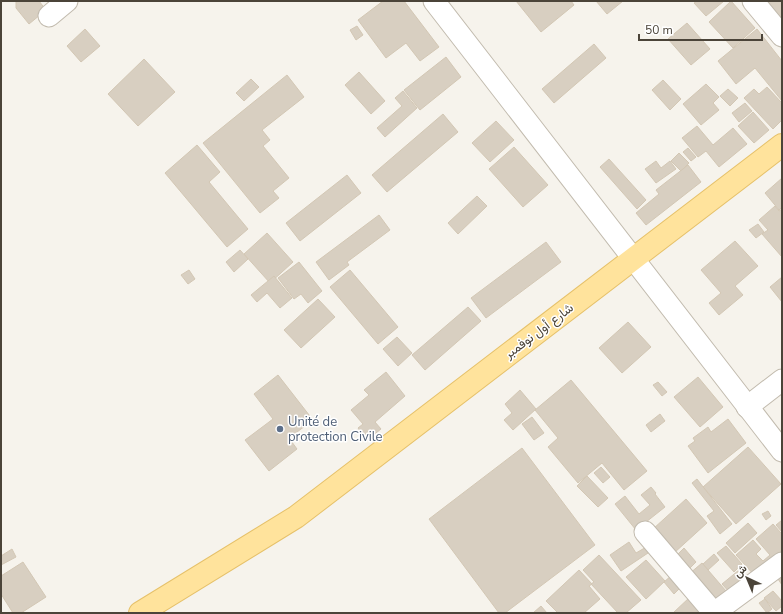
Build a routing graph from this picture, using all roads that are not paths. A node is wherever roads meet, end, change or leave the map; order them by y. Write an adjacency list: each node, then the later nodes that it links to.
1 (68, 1): 4 (street)
2 (434, 1): 7 (street)
3 (753, 1): 5 (street)
4 (49, 16)
5 (782, 36)
6 (782, 145): 7 (main road, شارع أول نوفمبر)
7 (634, 259): 9 (street); 13 (main road, شارع أول نوفمبر)
8 (782, 380): 9 (street)
9 (747, 407): 10 (street)
10 (782, 450)
11 (645, 532): 14 (street)
12 (782, 563): 14 (street)
13 (140, 613)
14 (714, 613)

